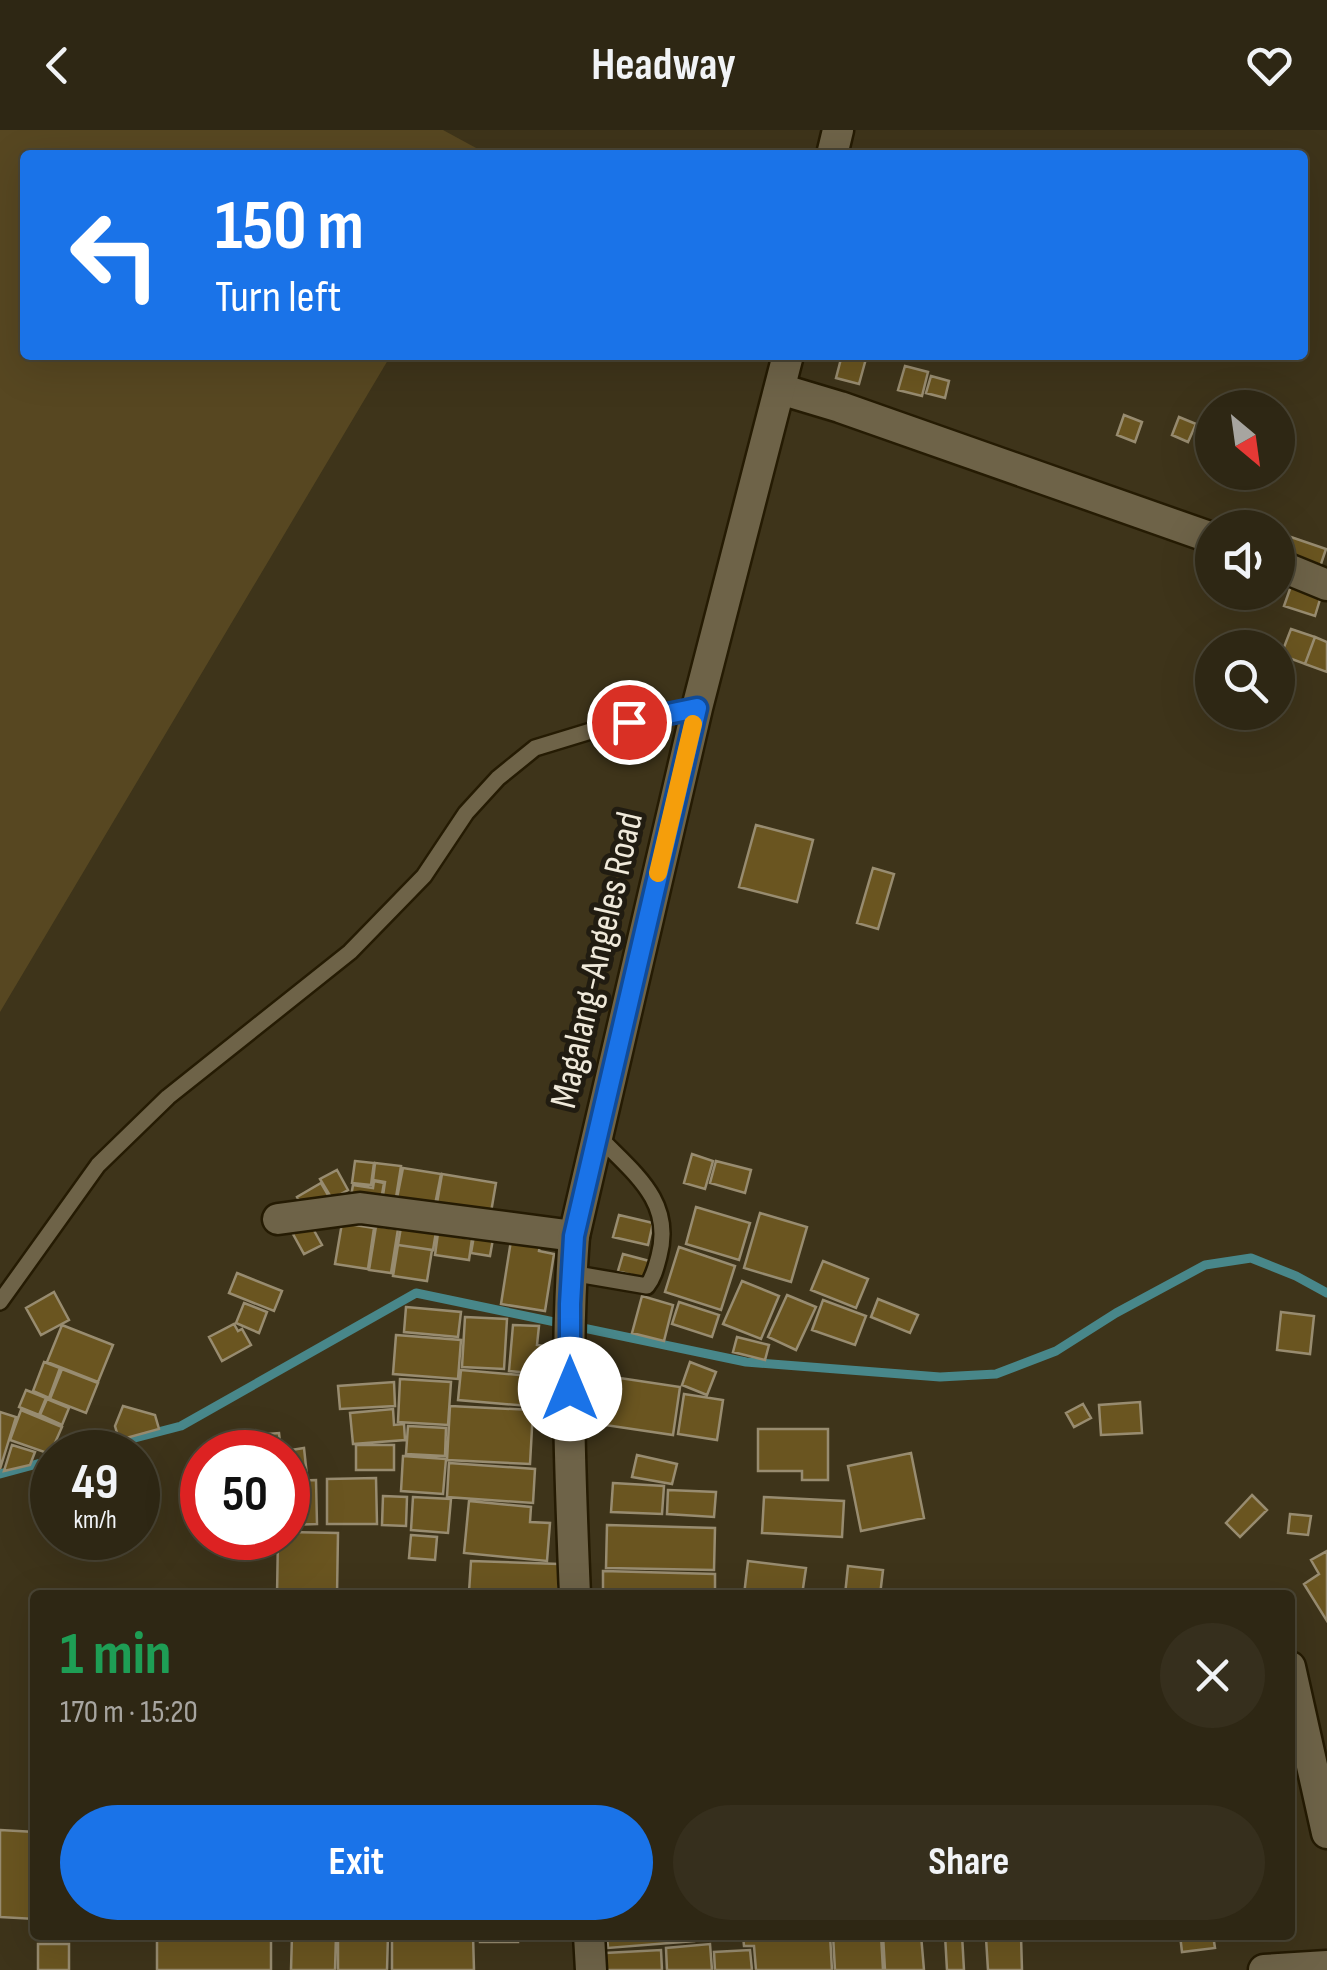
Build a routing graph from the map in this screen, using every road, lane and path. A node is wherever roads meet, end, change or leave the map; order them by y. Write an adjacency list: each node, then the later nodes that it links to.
1 (787, 360): 2 (main road, Magalang-Angeles Road)
2 (780, 389): 3 (main road); 6 (main road, Magalang-Angeles Road)
3 (1195, 532)
4 (1295, 571): 5 (main road)
5 (1327, 585)
6 (697, 708): 7 (main road, Magalang-Angeles Road); 11 (lane)
7 (597, 1136): 9 (main road, Magalang-Angeles Road); 10 (lane)
8 (278, 1219): 9 (main road)
9 (574, 1236): 10 (main road, Magalang-Angeles Road)
10 (572, 1273): 12 (main road, Magalang-Angeles Road)
11 (0, 1302)
12 (575, 1590)
13 (1295, 1689): 14 (main road)
14 (1327, 1832)
15 (589, 1940): 17 (main road)
16 (1318, 1968): 18 (main road)
17 (591, 1970)
18 (1264, 1970)

